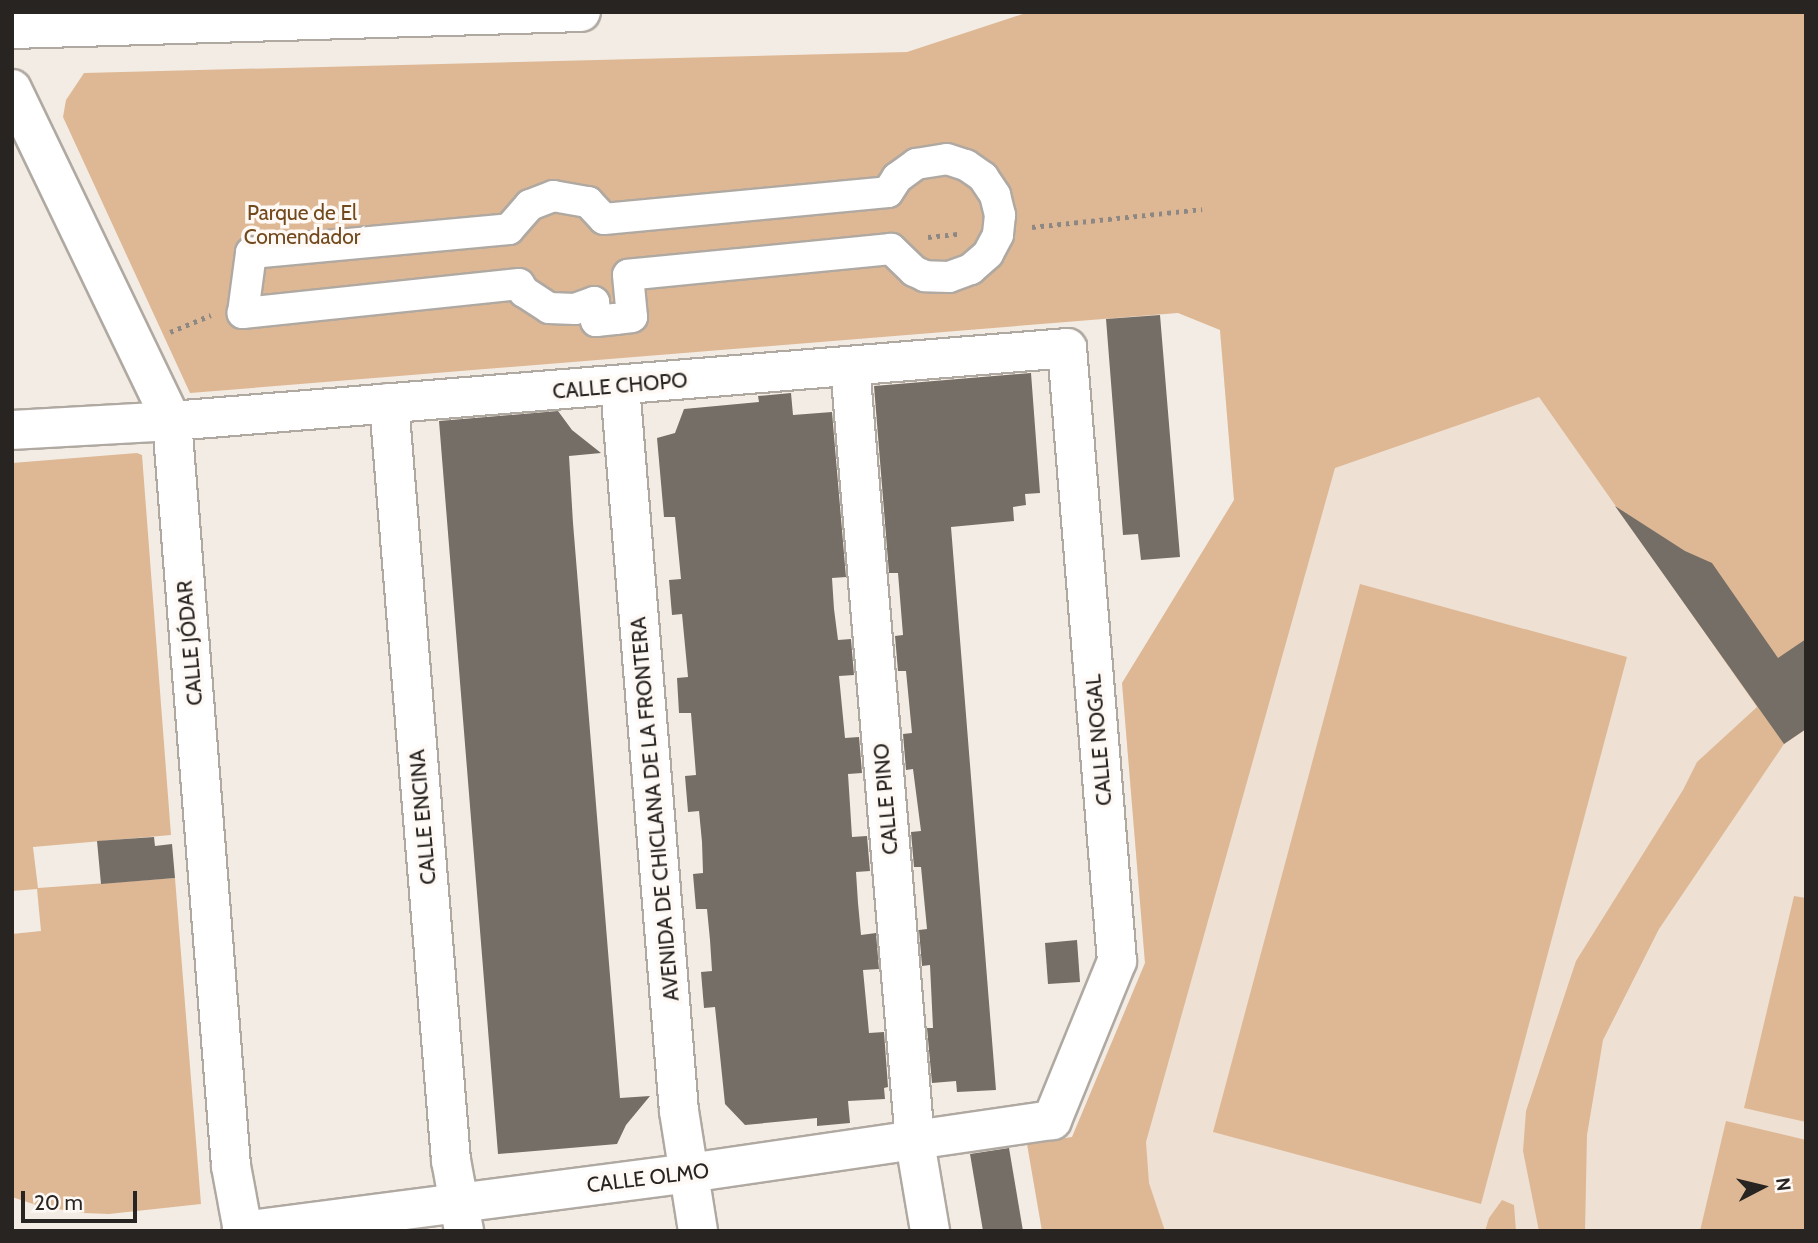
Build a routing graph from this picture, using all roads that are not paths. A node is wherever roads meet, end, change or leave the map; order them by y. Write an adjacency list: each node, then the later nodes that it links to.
1 (581, 12): 2 (street)
2 (12, 29)
3 (12, 89): 9 (street, CALLE JÓDAR)
4 (891, 249): 4 (street)
5 (1068, 348): 6 (street, CALLE CHOPO); 11 (street, CALLE NOGAL)
6 (850, 366): 7 (street, CALLE CHOPO); 12 (street, CALLE PINO)
7 (620, 386): 8 (street, CALLE CHOPO); 13 (street, AVENIDA DE CHICLANA DE LA FRONTERA)
8 (389, 403): 9 (street, CALLE CHOPO); 14 (street, CALLE ENCINA)
9 (172, 421): 10 (street, CALLE CHOPO); 15 (street, CALLE JÓDAR)
10 (12, 430)
11 (1052, 1120): 12 (street, CALLE OLMO)
12 (915, 1142): 13 (street, CALLE OLMO); 17 (street, CALLE PINO)
13 (689, 1173): 14 (street, CALLE OLMO); 16 (street, AVENIDA DE CHICLANA DE LA FRONTERA)
14 (462, 1217): 15 (street, CALLE OLMO)
15 (243, 1231)
16 (698, 1231)
17 (930, 1231)

